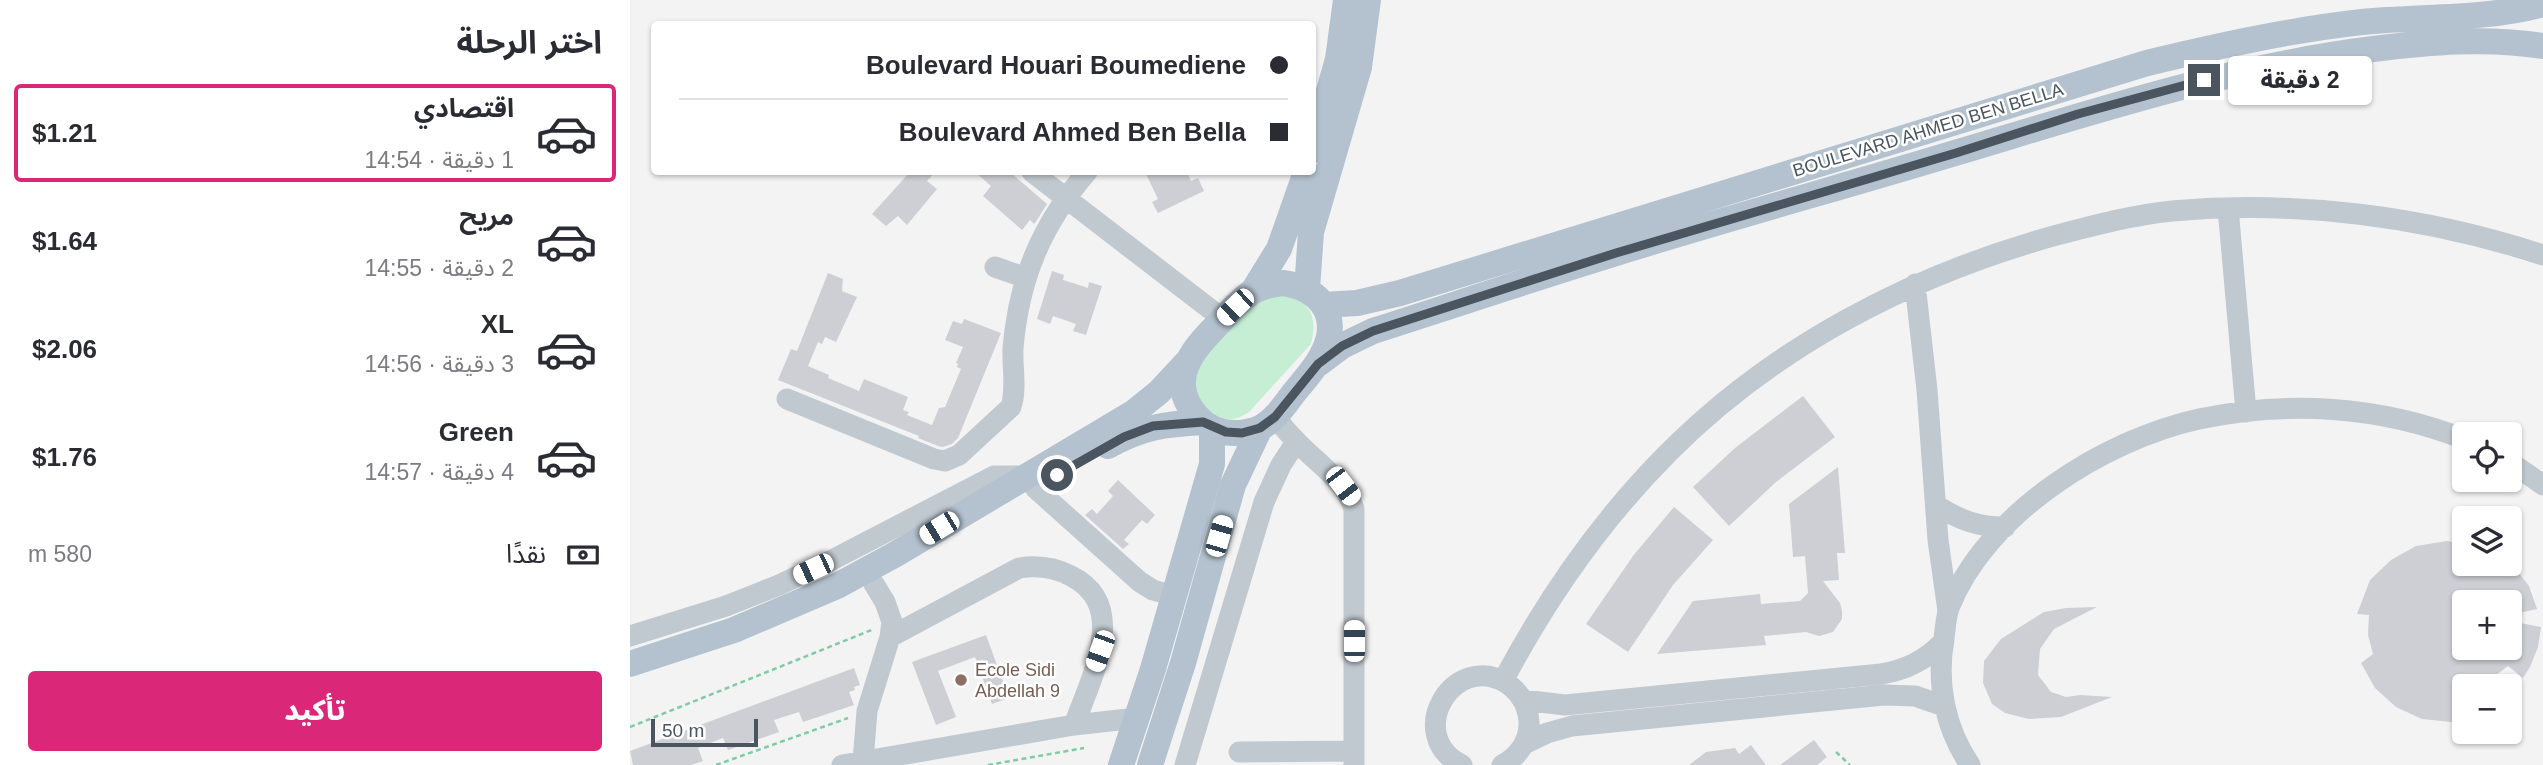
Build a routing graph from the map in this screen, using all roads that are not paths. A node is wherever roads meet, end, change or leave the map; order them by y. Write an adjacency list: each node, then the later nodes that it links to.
1 (1346, 0): 5 (main road)
2 (1368, 0): 16 (main road)
3 (2543, 4): 16 (main road, BOULEVARD AHMED BEN BELLA)
4 (2543, 46): 19 (main road, BOULEVARD AHMED BEN BELLA)
5 (1316, 137)
6 (1036, 175): 9 (street)
7 (1084, 175): 9 (street)
8 (1305, 175): 15 (main road)
9 (1064, 198): 13 (street); 17 (street)
10 (2228, 208): 11 (street); 14 (street); 21 (street)
11 (2543, 255)
12 (995, 267): 13 (street)
13 (1026, 278): 20 (street)
14 (1915, 284): 29 (street); 39 (street)
15 (1253, 291): 16 (main road); 17 (main road)
16 (1315, 297): 19 (main road)
17 (1223, 319): 18 (main road)
18 (1187, 362): 23 (main road); 27 (main road)
19 (1318, 364): 22 (main road)
20 (787, 399)
21 (2246, 412): 24 (street); 30 (street)
22 (1267, 423): 23 (main road); 25 (street); 49 (main road)
23 (1207, 425): 27 (main road); 32 (main road)
24 (2452, 435)
25 (1296, 442): 46 (street); 50 (street)
26 (2522, 470): 28 (street)
27 (1030, 482): 31 (main road); 32 (street); 35 (street); 37 (main road)
28 (2543, 485)
29 (1936, 505): 30 (street); 33 (street)
30 (2005, 527): 33 (street)
31 (874, 584): 34 (street); 38 (main road)
32 (1174, 596): 42 (main road)
33 (1948, 611): 36 (street)
34 (891, 629): 43 (street); 47 (street)
35 (630, 636)
36 (1943, 642): 40 (street); 41 (street)
37 (630, 664)
38 (630, 678)
39 (1503, 681): 40 (street); 51 (street)
40 (1523, 700): 44 (street)
41 (1944, 706): 44 (street); 53 (street)
42 (1137, 718): 43 (street); 48 (main road)
43 (1074, 725): 47 (street)
44 (1524, 744): 52 (street)
45 (1239, 752): 46 (street)
46 (1354, 758)
47 (853, 763)
48 (1121, 765)
49 (1150, 765)
50 (1185, 765)
51 (1462, 765)
52 (1502, 765)
53 (1970, 765)

